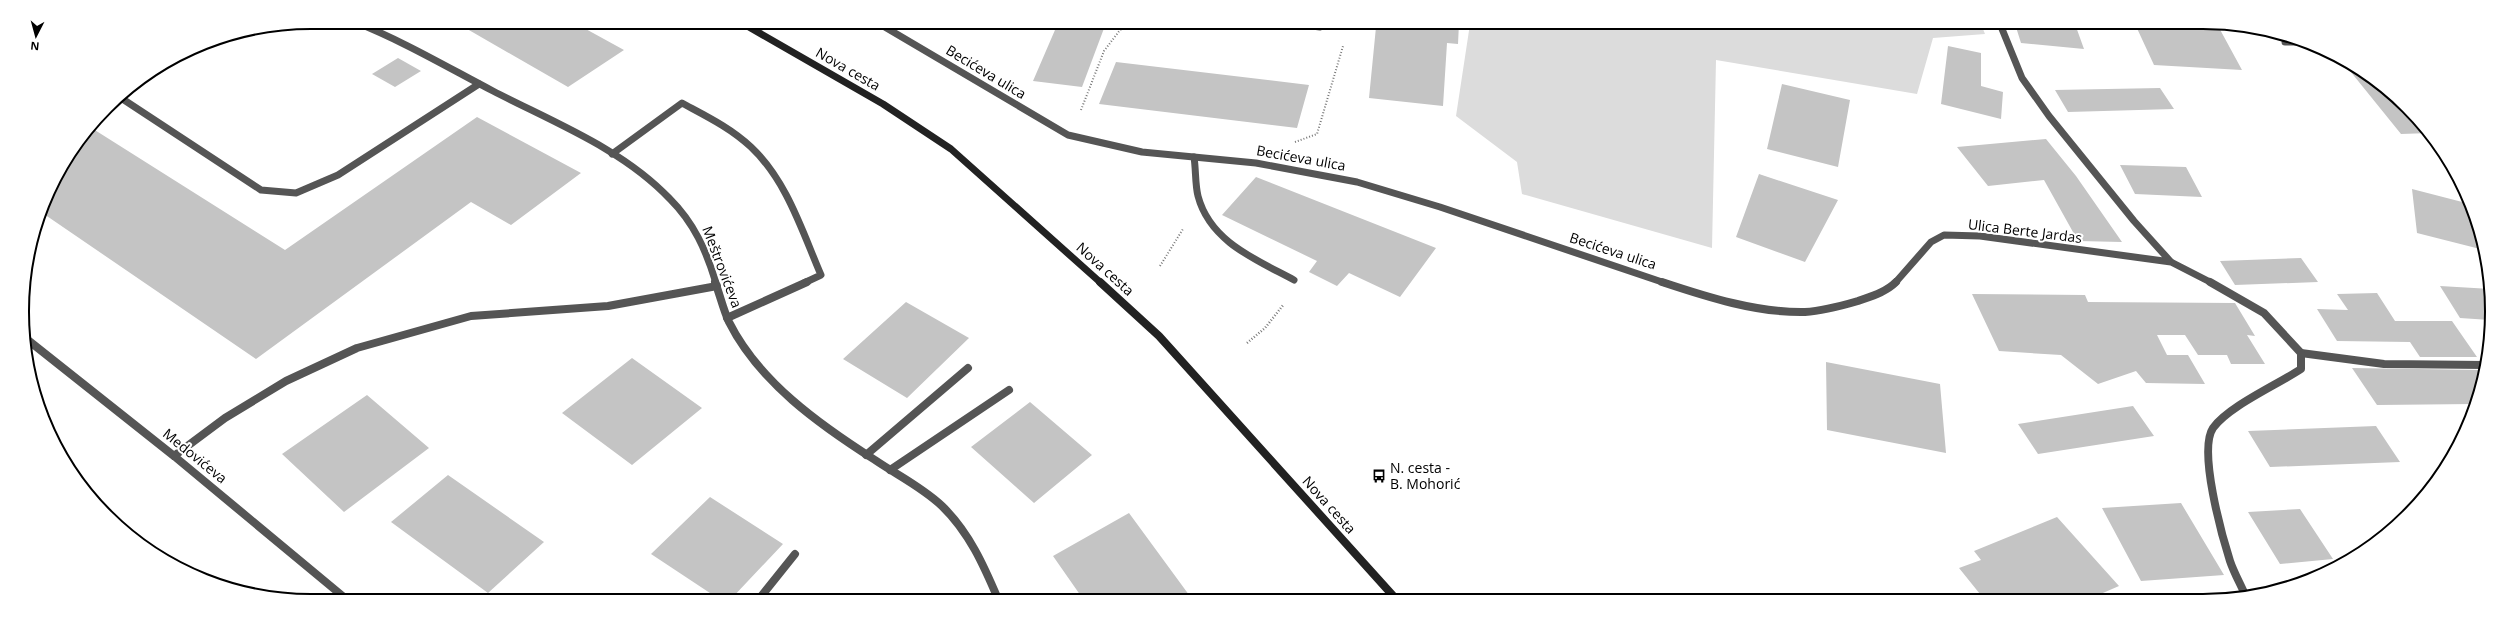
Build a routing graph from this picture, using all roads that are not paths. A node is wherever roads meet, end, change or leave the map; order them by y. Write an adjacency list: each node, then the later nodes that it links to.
1 (375, 29): 5 (street, Meštrovićeva)
2 (752, 29): 27 (street, Nova cesta)
3 (888, 29): 8 (street, Becićeva ulica)
4 (2002, 29): 9 (street, Ulica Berte Jardas)
5 (479, 84): 6 (street); 7 (street, Meštrovićeva)
6 (124, 100)
7 (612, 154): 11 (street, Meštrovićeva); 13 (street)
8 (1194, 157): 10 (street); 12 (street, Becićeva ulica)
9 (2171, 262): 12 (street, Ulica Berte Jardas); 15 (street, Ulica Berte Jardas)
10 (1294, 280)
11 (718, 286): 13 (street, Meštrovićeva); 20 (street)
12 (1733, 303)
13 (727, 318): 19 (street, Meštrovićeva)
14 (31, 342): 20 (street, Medovićeva)
15 (2301, 353): 16 (street); 23 (street)
16 (2480, 365)
17 (968, 368): 19 (street)
18 (1009, 390): 21 (street)
19 (866, 455): 21 (street, Meštrovićeva)
20 (174, 456): 24 (street, Medovićeva)
21 (890, 470): 26 (street, Meštrovićeva)
22 (795, 554): 25 (street)
23 (2243, 591)
24 (341, 594)
25 (762, 594)
26 (996, 594)
27 (1392, 594)

